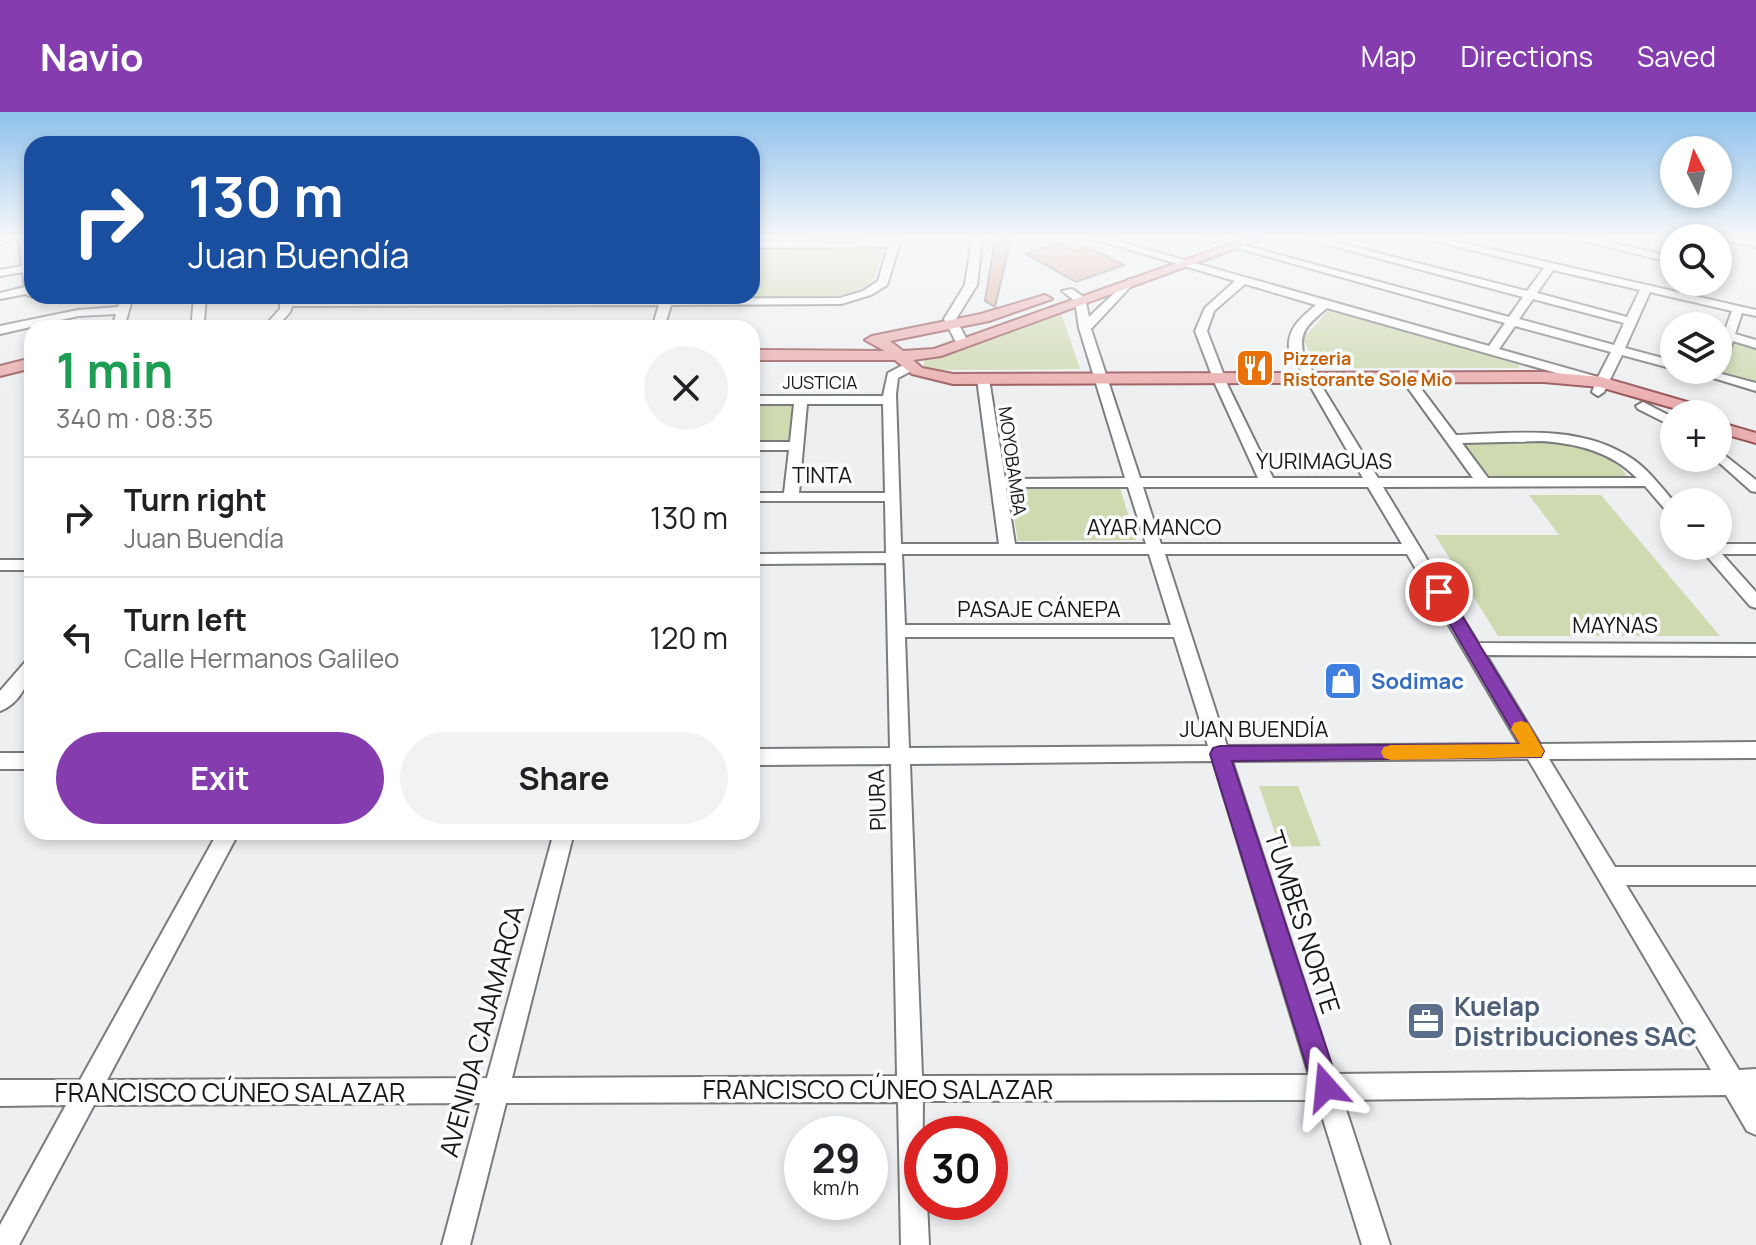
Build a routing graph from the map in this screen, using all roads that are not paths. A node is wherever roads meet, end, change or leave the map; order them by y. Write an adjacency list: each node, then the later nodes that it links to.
1 (866, 292): 18 (street)
2 (966, 292): 29 (street)
3 (1065, 292): 29 (main road)
4 (1069, 292): 17 (street)
5 (1103, 292): 17 (main road)
6 (1120, 292): 31 (street)
7 (1230, 292): 50 (street)
8 (1285, 292): 19 (street)
9 (1404, 292): 26 (street)
10 (1519, 292): 14 (street)
11 (1533, 292): 14 (street)
12 (1645, 292): 27 (street)
13 (24, 293): 15 (street)
14 (1531, 295): 26 (street); 27 (street)
15 (0, 296)
16 (1684, 296): 21 (street)
17 (1081, 300): 31 (street, TUMBES NORTE); 35 (main road)
18 (760, 301)
19 (1325, 303): 38 (street); 51 (street)
20 (125, 304): 22 (street)
21 (1738, 309): 23 (street); 30 (street)
22 (124, 310): 24 (street); 25 (street)
23 (1755, 312)
24 (44, 320)
25 (121, 320)
26 (1512, 321): 37 (street); 38 (street)
27 (1631, 321): 37 (street)
28 (24, 324): 32 (street)
29 (952, 325): 35 (street); 41 (main road)
30 (1732, 325)
31 (1085, 328): 49 (street, TUMBES NORTE)
32 (0, 330)
33 (1732, 337): 36 (street)
34 (760, 343): 41 (main road)
35 (963, 344): 41 (main road)
36 (1756, 344)
37 (1617, 350): 43 (street); 52 (street)
38 (1491, 352): 52 (street)
39 (24, 354): 42 (main road)
40 (760, 355): 41 (main road)
41 (894, 358): 48 (main road); 56 (street, PIURA)
42 (0, 360)
43 (1660, 361)
44 (24, 365): 45 (main road)
45 (0, 371)
46 (1732, 377): 53 (street)
47 (1409, 381): 51 (main road); 52 (main road); 65 (street)
48 (984, 382): 49 (main road); 72 (street, MOYOBAMBA)
49 (1103, 382): 50 (main road); 73 (street, TUMBES NORTE)
50 (1221, 382): 51 (main road); 74 (street)
51 (1314, 382): 75 (street)
52 (1600, 387): 57 (main road); 58 (main road)
53 (1756, 387)
54 (760, 400): 55 (street, JUSTICIA)
55 (801, 400): 56 (street, JUSTICIA); 67 (street)
56 (889, 400): 81 (street, PIURA)
57 (1660, 401)
58 (1643, 406): 59 (main road); 60 (street)
59 (1660, 410)
60 (1660, 415)
61 (1732, 420): 62 (main road)
62 (1756, 427)
63 (1732, 431): 64 (main road)
64 (1756, 438)
65 (1451, 439): 71 (street); 76 (street)
66 (760, 446): 67 (street)
67 (795, 446): 80 (street)
68 (1732, 460): 70 (street)
69 (1732, 466): 70 (street)
70 (1735, 468): 77 (street)
71 (1649, 482): 76 (street, YURIMAGUAS); 78 (street)
72 (998, 483): 73 (street, YURIMAGUAS); 82 (street, MOYOBAMBA)
73 (1135, 483): 74 (street, YURIMAGUAS); 83 (street, TUMBES NORTE)
74 (1268, 483): 75 (street, YURIMAGUAS)
75 (1374, 483): 76 (street, YURIMAGUAS); 84 (street)
76 (1484, 483)
77 (1756, 488)
78 (1660, 495)
79 (760, 497): 80 (street, TINTA)
80 (791, 497): 81 (street, TINTA)
81 (892, 497): 87 (street, PIURA)
82 (1008, 549): 83 (street, AYAR MANCO); 87 (street, AYAR MANCO)
83 (1156, 549): 84 (street, AYAR MANCO); 94 (street, TUMBES NORTE)
84 (1414, 549): 95 (street)
85 (1732, 549): 86 (street)
86 (1756, 549)
87 (894, 553): 88 (street, AYAR MANCO); 93 (street, PIURA)
88 (760, 559)
89 (1718, 560): 92 (street)
90 (0, 565): 91 (street)
91 (24, 565)
92 (1756, 602)
93 (896, 631): 94 (street, PASAJE CÁNEPA); 102 (street, PIURA)
94 (1182, 631): 101 (street, TUMBES NORTE)
95 (1473, 649): 96 (street, MAYNAS); 100 (street)
96 (1756, 650)
97 (24, 676): 98 (street)
98 (0, 704)
99 (1756, 750): 100 (street, JUAN BUENDÍA)
100 (1534, 751): 101 (street, JUAN BUENDÍA); 108 (street)
101 (1220, 754): 102 (street, JUAN BUENDÍA); 111 (street, TUMBES NORTE)
102 (900, 756): 103 (street, JUAN BUENDÍA); 112 (street, PIURA)
103 (760, 757)
104 (0, 761): 105 (street)
105 (24, 761)
106 (225, 840): 115 (street)
107 (562, 840): 113 (street, AVENIDA CAJAMARCA)
108 (1609, 876): 109 (street); 110 (street)
109 (1756, 876)
110 (1744, 1082): 111 (street, FRANCISCO CÚNEO SALAZAR); 116 (street)
111 (1326, 1087): 112 (street, FRANCISCO CÚNEO SALAZAR); 120 (street, TUMBES NORTE)
112 (910, 1089): 113 (street, FRANCISCO CÚNEO SALAZAR); 119 (street, PIURA)
113 (496, 1091): 115 (street, FRANCISCO CÚNEO SALAZAR); 118 (street, AVENIDA CAJAMARCA)
114 (0, 1093): 115 (street, FRANCISCO CÚNEO SALAZAR)
115 (88, 1093): 117 (street)
116 (1756, 1122)
117 (4, 1245)
118 (456, 1245)
119 (915, 1245)
120 (1376, 1245)

